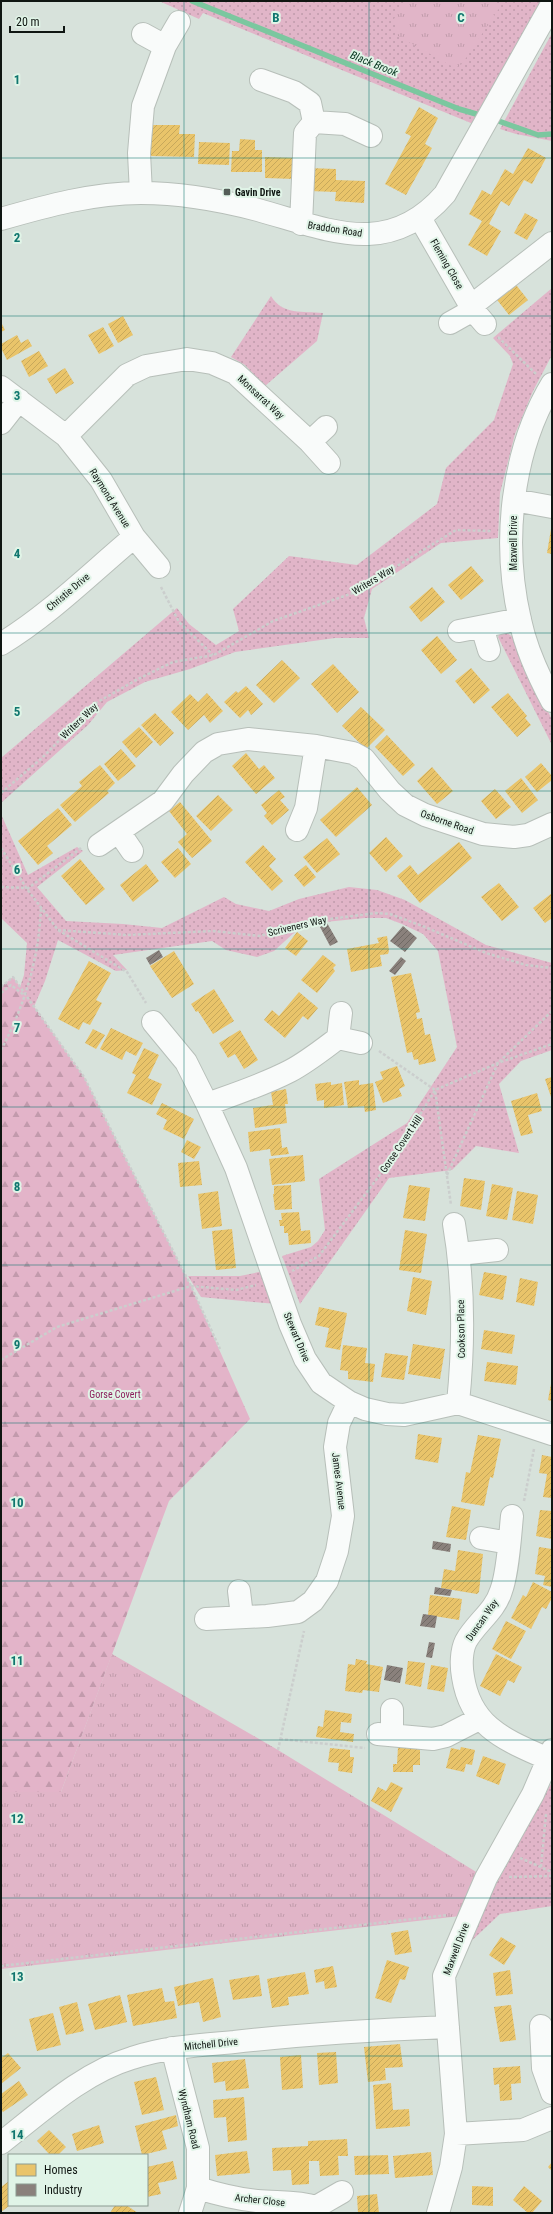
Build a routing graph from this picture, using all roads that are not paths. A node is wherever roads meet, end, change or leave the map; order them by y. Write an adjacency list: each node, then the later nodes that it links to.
1 (552, 4): 9 (street, Braddon Road)
2 (179, 22): 4 (street)
3 (143, 34): 4 (street)
4 (165, 46): 8 (street)
5 (262, 80): 6 (street)
6 (314, 122): 7 (street); 11 (street)
7 (371, 136)
8 (141, 193): 10 (street, Braddon Road); 11 (street, Braddon Road)
9 (420, 218): 11 (street, Braddon Road); 13 (street, Fleming Close)
10 (1, 219)
11 (301, 224)
12 (552, 242): 13 (street)
13 (476, 313): 14 (street)
14 (450, 324)
15 (551, 386): 23 (street, Maxwell Drive)
16 (1, 387): 17 (street, Raymond Avenue)
17 (19, 400): 18 (street); 20 (street, Raymond Avenue)
18 (1, 423)
19 (326, 427): 21 (street)
20 (66, 436): 21 (street, Monsarrat Way); 25 (street, Raymond Avenue)
21 (310, 442): 22 (street, Monsarrat Way)
22 (329, 462)
23 (514, 500): 24 (street); 27 (street, Maxwell Drive)
24 (552, 507)
25 (134, 537): 26 (street, Raymond Avenue); 30 (street, Christie Drive)
26 (159, 567)
27 (520, 619): 28 (street); 32 (street, Maxwell Drive)
28 (482, 627): 29 (street); 31 (street)
29 (459, 630)
30 (1, 644)
31 (489, 650)
32 (552, 701)
33 (316, 746): 34 (street, Osborne Road); 35 (street); 36 (street, Osborne Road)
34 (552, 824)
35 (297, 830)
36 (118, 832): 37 (street, Osborne Road); 38 (street)
37 (99, 845)
38 (132, 851)
39 (341, 1013): 41 (street)
40 (153, 1022): 43 (street, Stewart Drive)
41 (338, 1038): 42 (street); 43 (street)
42 (361, 1043)
43 (207, 1104): 47 (street, Stewart Drive)
44 (454, 1224): 46 (street, Cookson Place)
45 (498, 1250): 46 (street)
46 (459, 1254): 48 (street, Cookson Place)
47 (349, 1402): 48 (street, Stewart Drive); 54 (street, James Avenue)
48 (458, 1403): 49 (street)
49 (545, 1432)
50 (512, 1516): 52 (street, Duncan Way)
51 (481, 1538): 52 (street)
52 (509, 1543): 57 (street, Duncan Way)
53 (239, 1591): 54 (street)
54 (242, 1616): 55 (street, James Avenue)
55 (206, 1619)
56 (392, 1710): 57 (street)
57 (479, 1719): 58 (street, Duncan Way)
58 (550, 1754): 60 (street, Maxwell Drive)
59 (541, 2026): 62 (street)
60 (448, 2027): 61 (street, Mitchell Drive); 64 (street, Maxwell Drive)
61 (172, 2048): 65 (street, Mitchell Drive); 66 (street, Wyndham Road)
62 (552, 2093)
63 (552, 2118): 64 (street)
64 (456, 2134): 70 (street, Maxwell Drive)
65 (1, 2143)
66 (198, 2188): 68 (street, Archer Close); 69 (street, Wyndham Road)
67 (342, 2192): 68 (street)
68 (317, 2210)
69 (190, 2213)
70 (438, 2213)

